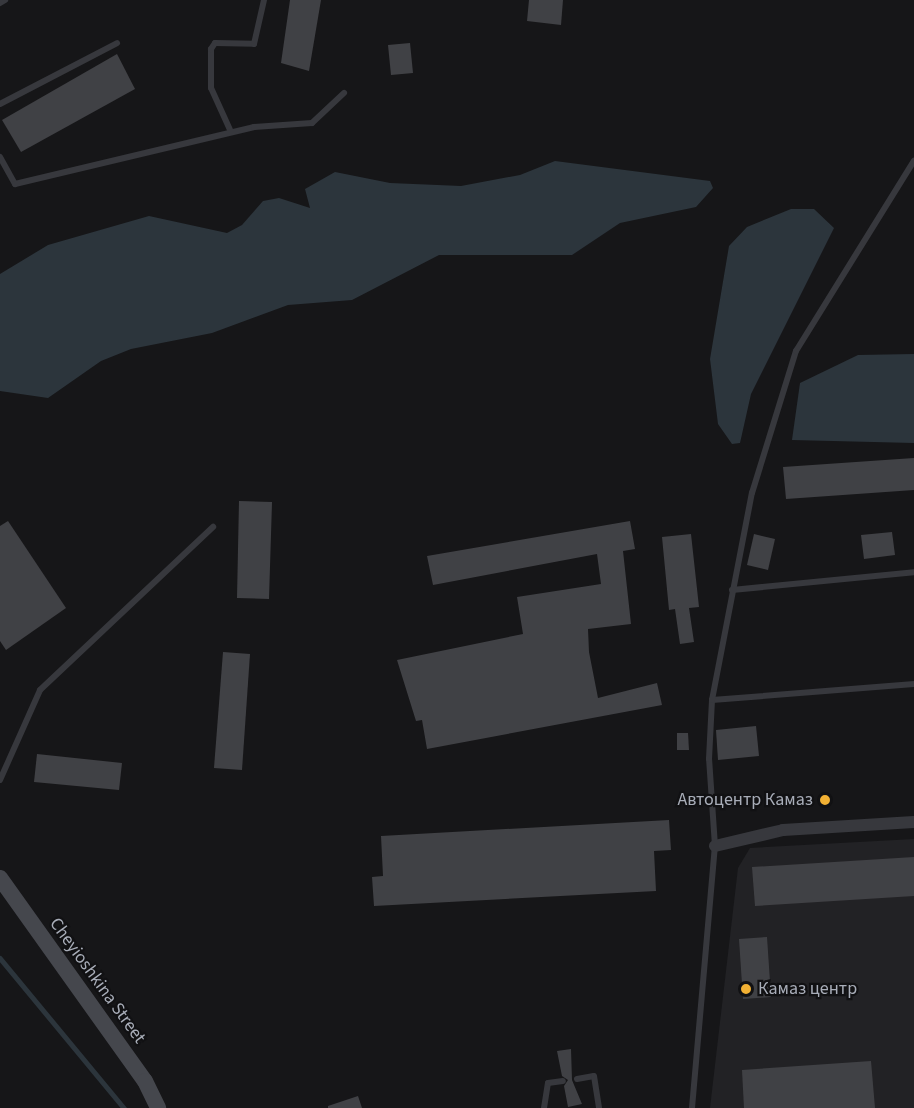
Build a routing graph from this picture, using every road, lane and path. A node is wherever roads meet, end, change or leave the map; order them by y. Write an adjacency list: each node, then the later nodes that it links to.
1 (4, 0): 3 (lane)
2 (264, 0): 7 (lane)
3 (0, 3)
4 (117, 43): 6 (lane)
5 (344, 93): 7 (lane)
6 (0, 104)
7 (231, 132): 8 (lane)
8 (0, 157)
9 (914, 161): 12 (lane)
10 (213, 526): 15 (lane)
11 (914, 572): 12 (lane)
12 (732, 590): 14 (lane)
13 (914, 684): 14 (lane)
14 (712, 700): 17 (lane)
15 (0, 780)
16 (914, 822): 17 (street)
17 (715, 846): 24 (lane)
18 (0, 878): 21 (street, Cheyioshkina Street)
19 (577, 1079): 23 (lane)
20 (563, 1081): 22 (lane)
21 (158, 1108)
22 (544, 1108)
23 (599, 1108)
24 (692, 1108)

